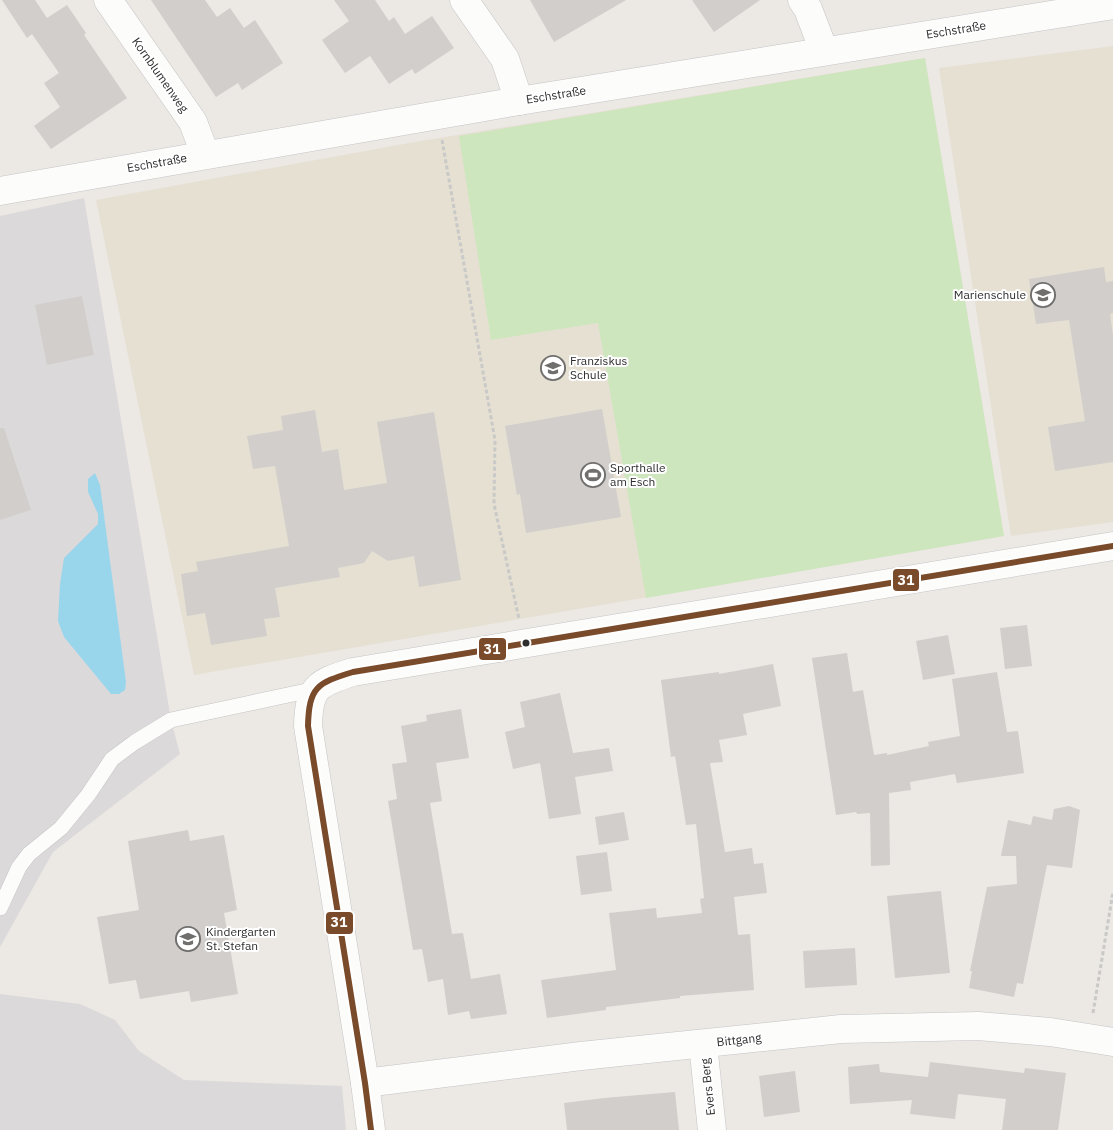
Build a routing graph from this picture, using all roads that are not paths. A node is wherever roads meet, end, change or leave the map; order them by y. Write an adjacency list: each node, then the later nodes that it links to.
1 (108, 0): 7 (street, Kornblumenweg)
2 (464, 0): 6 (street)
3 (802, 0): 5 (street)
4 (1113, 5): 5 (street, Eschstraße)
5 (824, 51): 6 (street, Eschstraße)
6 (519, 101): 7 (street, Eschstraße)
7 (205, 154): 8 (street, Eschstraße)
8 (0, 191)
9 (1113, 546): 10 (street)
10 (316, 689): 11 (lane); 14 (street)
11 (0, 908)
12 (1101, 1040): 13 (street, Bittgang)
13 (703, 1044): 14 (street, Bittgang); 16 (street, Evers Berg)
14 (365, 1083): 15 (street)
15 (370, 1130)
16 (712, 1130)

